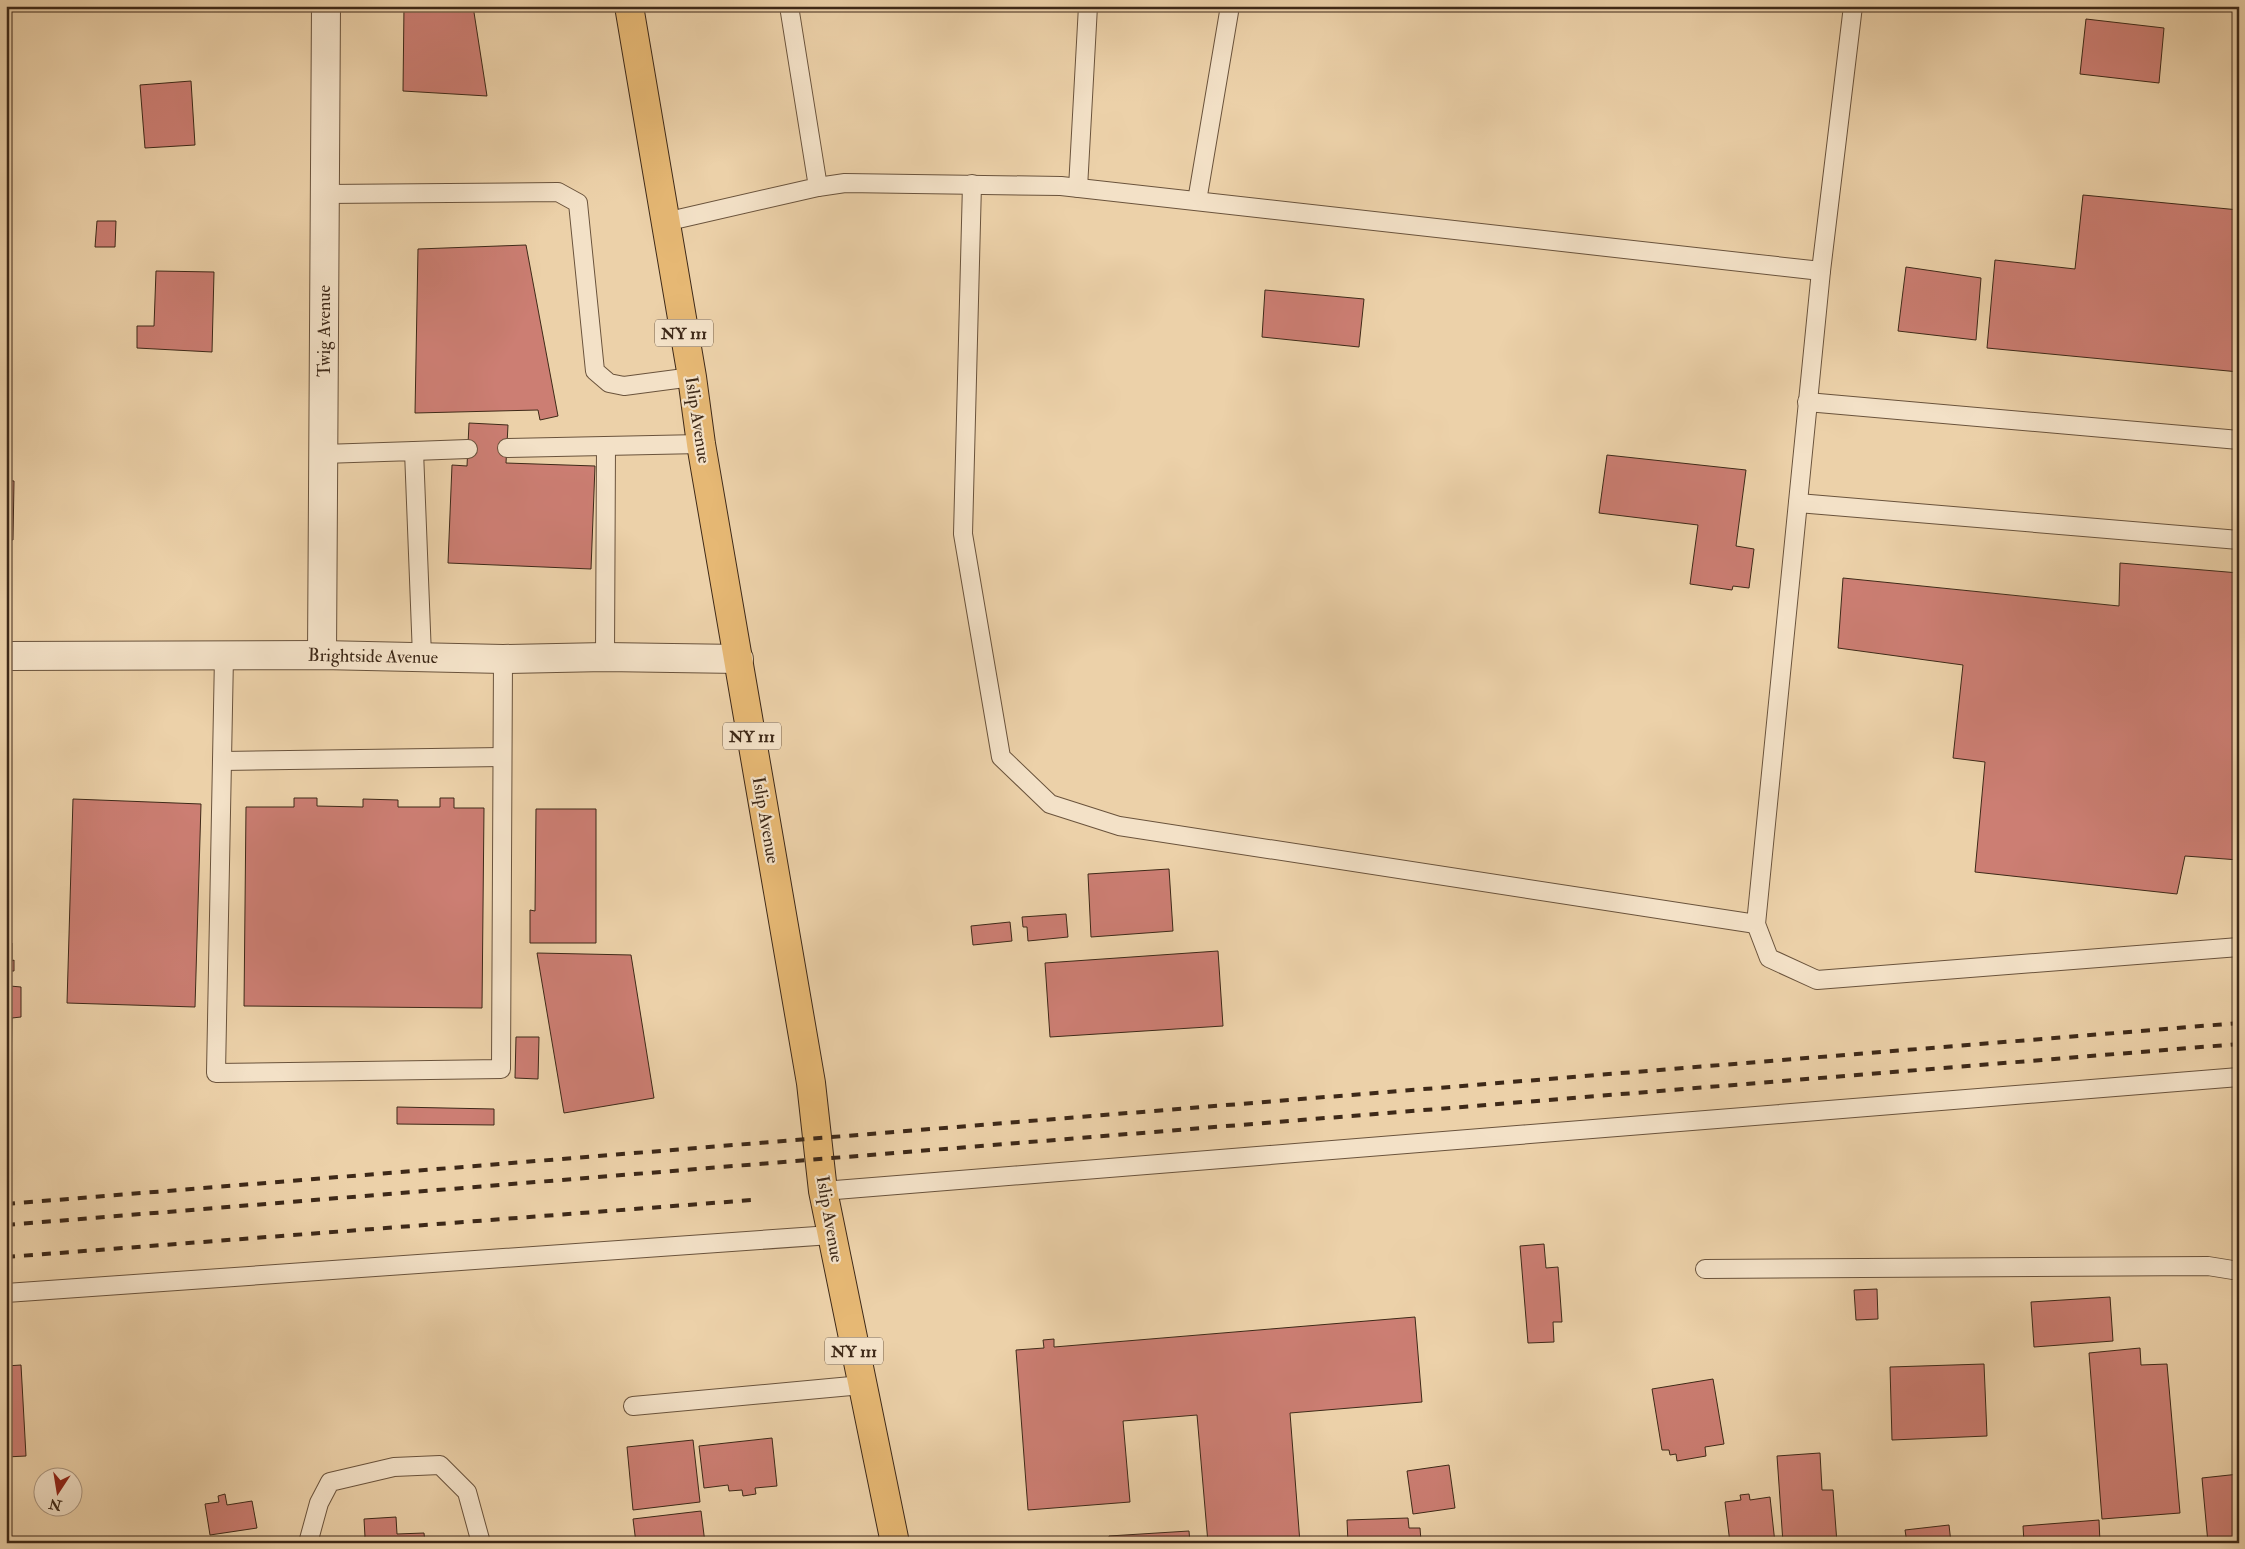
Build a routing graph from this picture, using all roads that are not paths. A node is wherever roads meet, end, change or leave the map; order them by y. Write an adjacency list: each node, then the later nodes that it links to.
1 (326, 6): 10 (street, Twig Avenue)
2 (629, 6): 12 (main road, Islip Avenue / NY 111)
3 (789, 6): 8 (lane)
4 (1088, 6): 9 (lane)
5 (1230, 6): 11 (lane)
6 (1853, 6): 13 (lane)
7 (972, 184): 8 (lane); 9 (lane); 34 (lane)
8 (818, 187): 12 (lane)
9 (1078, 188): 11 (lane)
10 (325, 194): 14 (lane); 22 (street, Twig Avenue)
11 (1198, 201): 13 (lane)
12 (666, 222): 14 (main road, Islip Avenue / NY 111)
13 (1821, 271): 15 (lane)
14 (692, 377): 17 (main road, Islip Avenue / NY 111)
15 (1806, 402): 16 (lane); 23 (lane)
16 (2239, 440)
17 (701, 444): 18 (lane); 31 (main road, Islip Avenue / NY 111)
18 (606, 446): 19 (lane); 29 (lane)
19 (507, 448)
20 (468, 449): 21 (lane)
21 (414, 451): 22 (lane); 28 (lane)
22 (323, 454): 25 (street, Twig Avenue)
23 (1798, 503): 24 (lane); 34 (lane)
24 (2239, 540)
25 (322, 655): 27 (street, Brightside Avenue); 28 (street, Brightside Avenue)
26 (6, 656): 27 (street, Brightside Avenue)
27 (224, 656): 33 (lane)
28 (422, 656): 30 (street, Brightside Avenue)
29 (605, 658): 30 (street, Brightside Avenue); 31 (street, Brightside Avenue)
30 (503, 659): 32 (lane)
31 (739, 659): 37 (main road, Islip Avenue / NY 111)
32 (502, 756): 33 (lane); 33 (lane)
33 (222, 761)
34 (1756, 924): 35 (lane)
35 (2239, 947)
36 (2239, 1077): 37 (lane)
37 (823, 1192): 38 (main road, Islip Avenue / NY 111)
38 (831, 1235): 41 (lane); 42 (main road, Islip Avenue / NY 111)
39 (1705, 1269): 40 (lane)
40 (2239, 1271)
41 (6, 1293)
42 (862, 1385): 43 (lane); 46 (main road, Islip Avenue / NY 111)
43 (633, 1406)
44 (308, 1543): 45 (lane)
45 (481, 1543)
46 (895, 1543)

